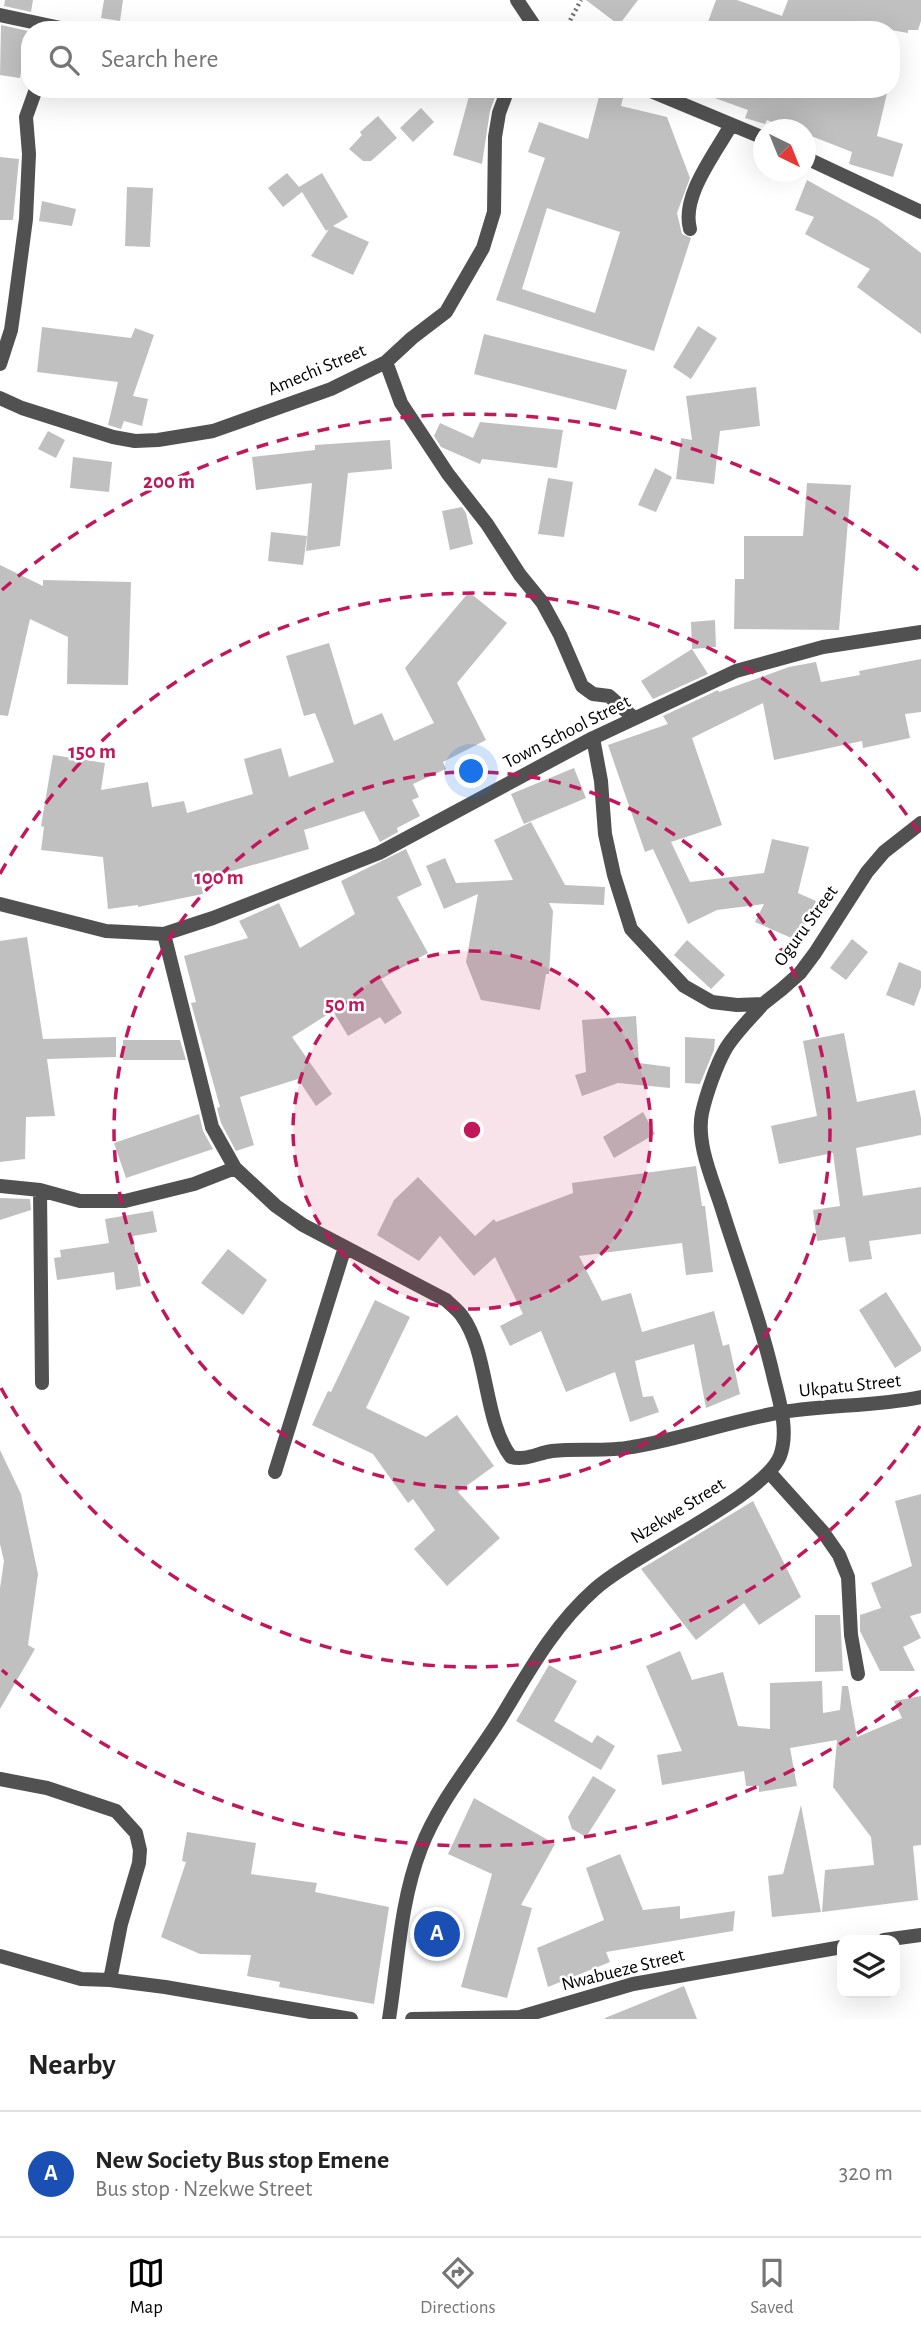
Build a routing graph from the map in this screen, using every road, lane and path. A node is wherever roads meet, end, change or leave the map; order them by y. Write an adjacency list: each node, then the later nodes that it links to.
1 (517, 0): 5 (street)
2 (580, 0): 6 (path)
3 (0, 15): 4 (street)
4 (28, 21)
5 (531, 21)
6 (570, 21)
7 (33, 98): 16 (street)
8 (505, 98): 15 (street, Amechi Street)
9 (667, 98): 10 (street)
10 (731, 125): 11 (street); 14 (street)
11 (753, 134)
12 (816, 163): 13 (street)
13 (921, 212)
14 (690, 229)
15 (386, 362): 17 (street, Amechi Street); 19 (street)
16 (0, 364)
17 (0, 398)
18 (921, 632): 19 (street, Town School Street)
19 (634, 718): 20 (street, Town School Street)
20 (593, 738): 23 (street, Town School Street); 24 (street)
21 (921, 823): 24 (street, Oguru Street)
22 (0, 904): 23 (street, Town School Street)
23 (164, 934): 25 (street)
24 (763, 1004): 31 (street, Nzekwe Street)
25 (235, 1167): 27 (street); 28 (street)
26 (0, 1186): 27 (street)
27 (40, 1191): 29 (street)
28 (345, 1247): 31 (street, Ukpatu Street); 32 (street)
29 (42, 1383)
30 (921, 1397): 31 (street, Ukpatu Street)
31 (782, 1412): 33 (street, Nzekwe Street)
32 (275, 1472)
33 (769, 1472): 34 (street); 44 (street, Nzekwe Street)
34 (858, 1674)
35 (0, 1779): 40 (street)
36 (921, 1935): 37 (street)
37 (900, 1938)
38 (837, 1948): 41 (street, Nwabueze Street)
39 (0, 1956): 40 (street)
40 (110, 1980): 43 (street)
41 (559, 2013): 42 (street, Nwabueze Street)
42 (520, 2018): 45 (street, Nwabueze Street)
43 (351, 2019)
44 (389, 2019)
45 (412, 2019)

